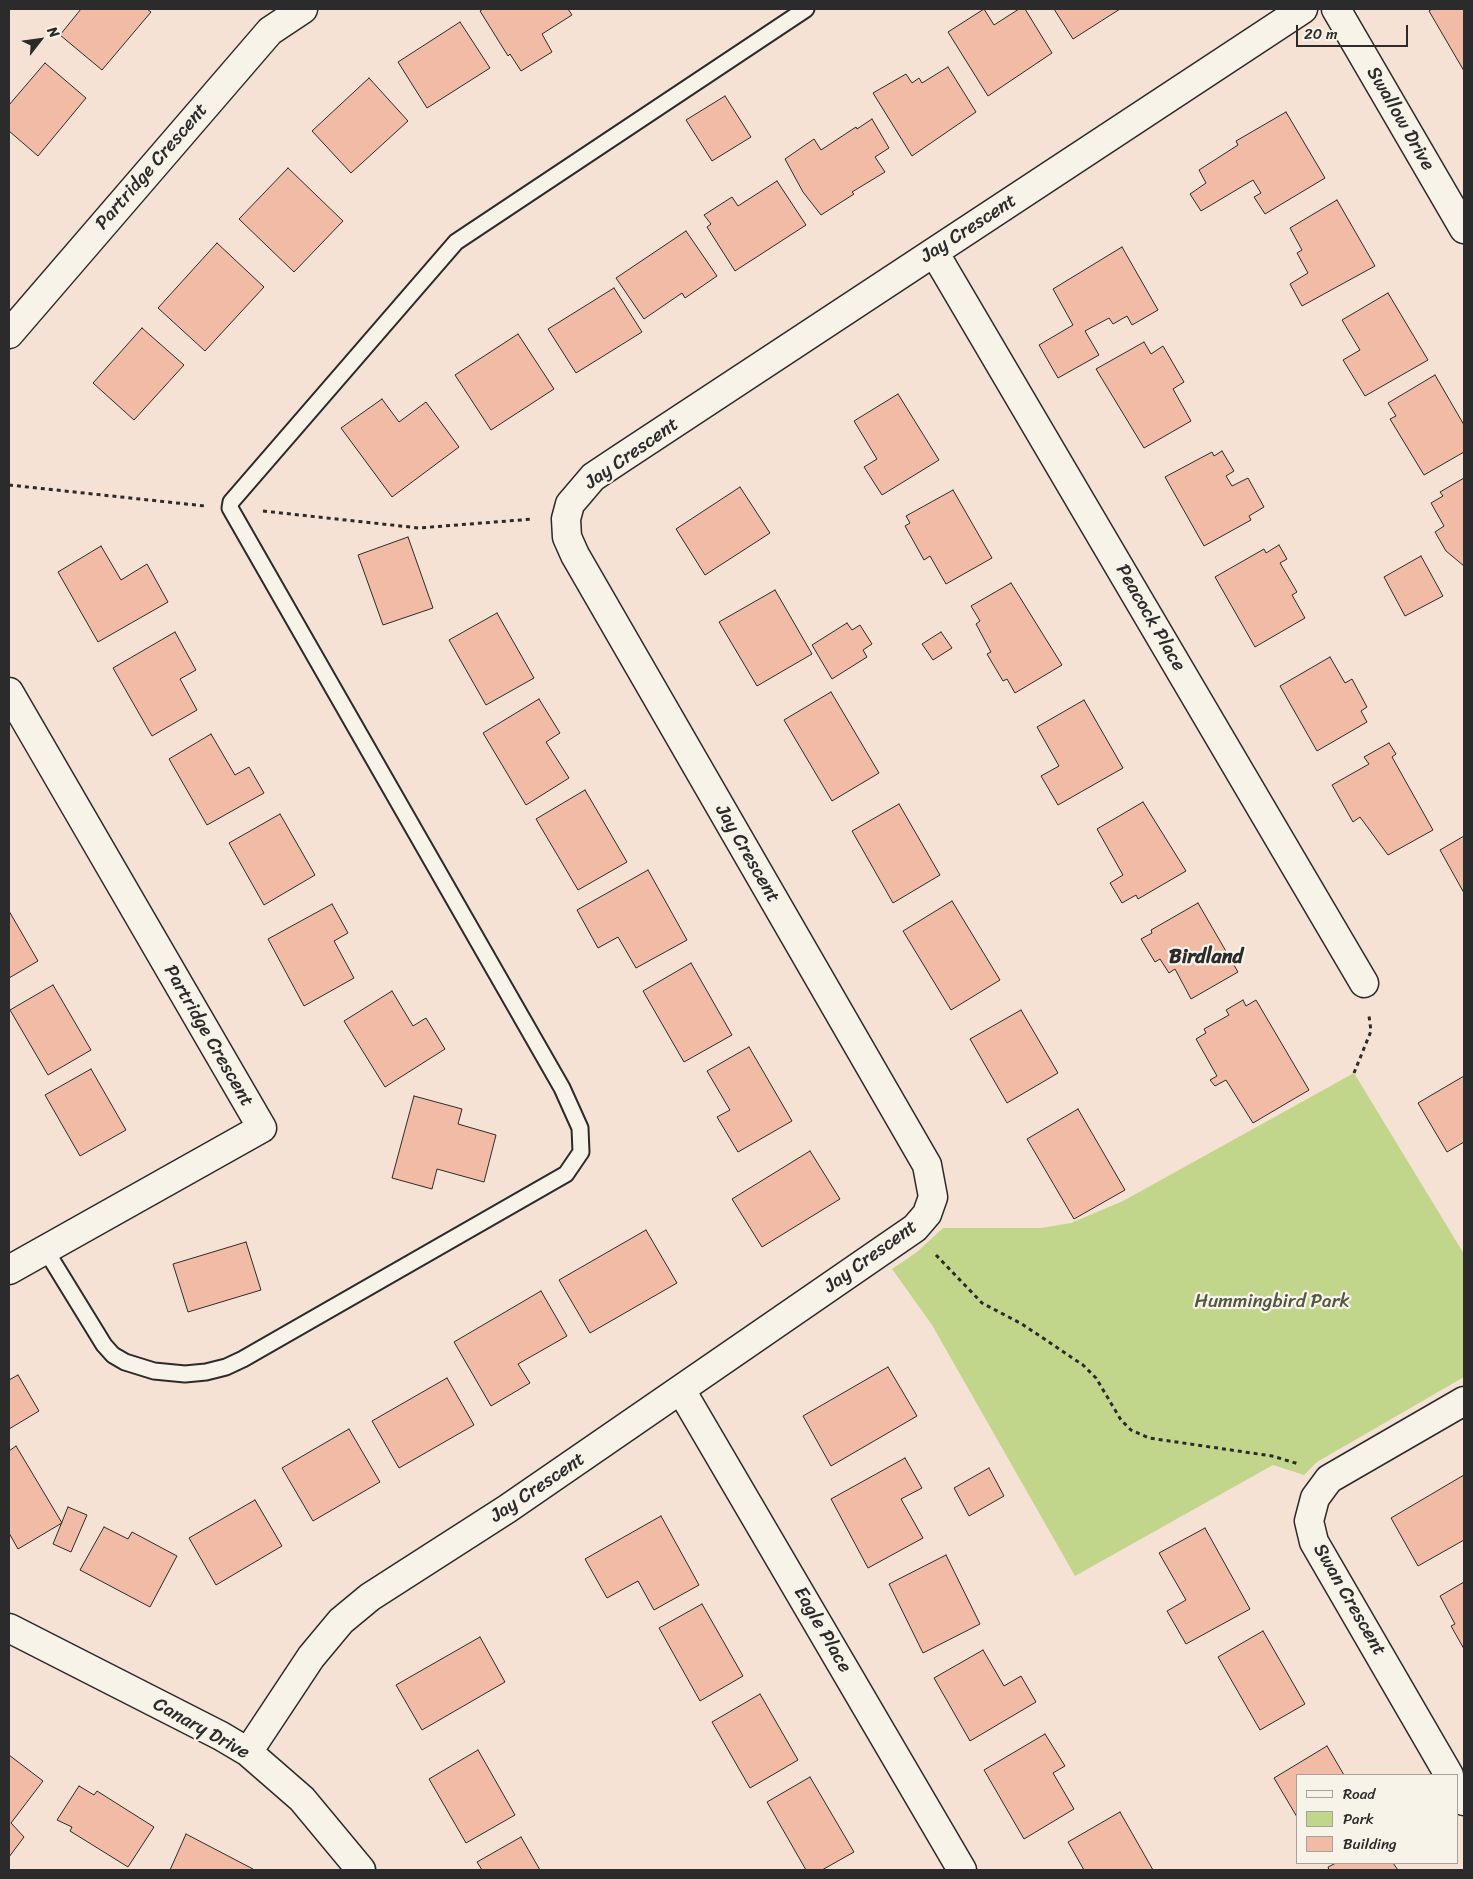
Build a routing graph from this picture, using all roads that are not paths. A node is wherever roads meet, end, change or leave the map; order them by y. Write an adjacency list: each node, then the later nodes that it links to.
1 (303, 9): 7 (street, Partridge Crescent)
2 (806, 9): 10 (lane)
3 (1302, 9): 6 (street, Jay Crescent)
4 (1336, 9): 5 (street, Swallow Drive)
5 (1464, 230)
6 (934, 252): 9 (street, Peacock Place); 12 (street, Jay Crescent)
7 (9, 334)
8 (9, 692): 10 (street, Partridge Crescent)
9 (1364, 984)
10 (45, 1249): 11 (street, Partridge Crescent)
11 (9, 1270)
12 (681, 1390): 15 (street, Jay Crescent); 20 (street, Eagle Place)
13 (1464, 1401): 16 (street, Swan Crescent)
14 (9, 1628): 15 (street, Canary Drive)
15 (248, 1752): 19 (street, Canary Drive)
16 (1448, 1774)
17 (1458, 1790): 18 (street)
18 (1464, 1801)
19 (361, 1870)
20 (962, 1870)

